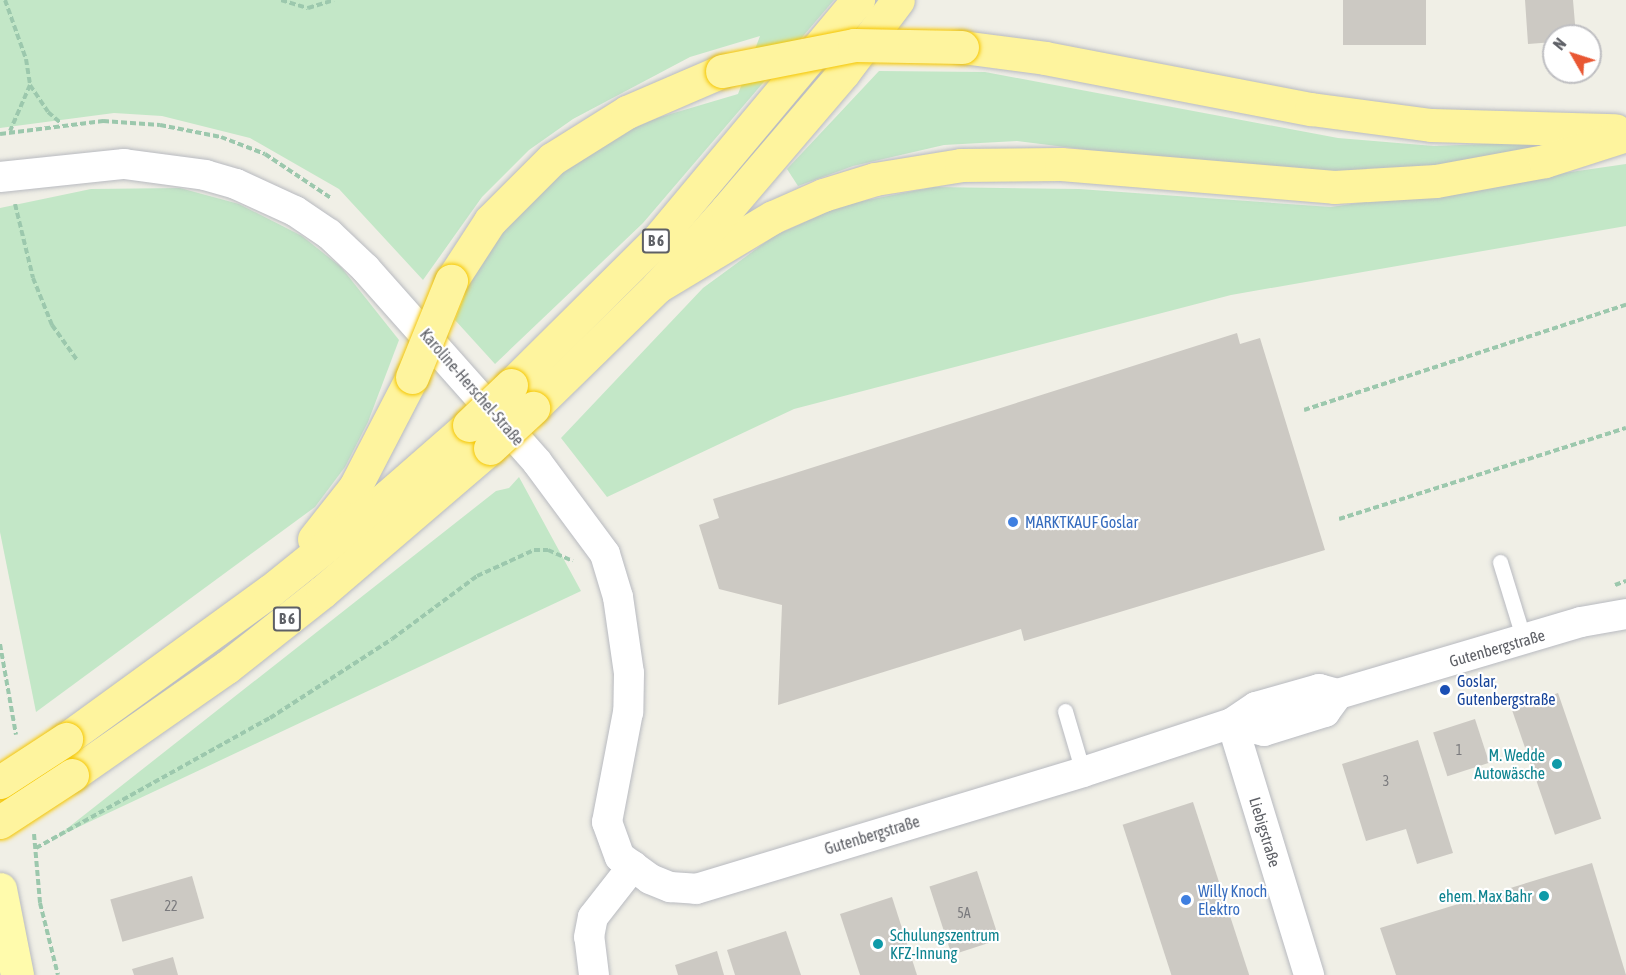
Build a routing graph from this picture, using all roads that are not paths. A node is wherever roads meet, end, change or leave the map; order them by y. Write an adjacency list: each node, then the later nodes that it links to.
1 (858, 0): 7 (highway, B 6, bridge)
2 (898, 0): 6 (highway, B 6)
3 (1626, 130): 9 (highway, bridge)
4 (1626, 135): 6 (highway)
5 (6, 177): 17 (street, Karoline-Herschel-Straße)
6 (658, 286): 7 (highway, B 6, bridge)
7 (479, 437): 9 (highway, B 6); 16 (highway, B 6, bridge)
8 (1500, 562): 11 (lane)
9 (270, 591): 15 (highway, B 6, bridge)
10 (1625, 612): 11 (street, Gutenbergstraße)
11 (1524, 640): 13 (street, Gutenbergstraße)
12 (1065, 711): 14 (lane)
13 (1232, 723): 14 (street, Gutenbergstraße); 21 (street, Liebigstraße)
14 (1083, 771): 17 (street, Gutenbergstraße)
15 (0, 782)
16 (0, 822)
17 (633, 866): 20 (street)
18 (0, 889): 19 (main road)
19 (17, 975)
20 (594, 975)
21 (1309, 975)

